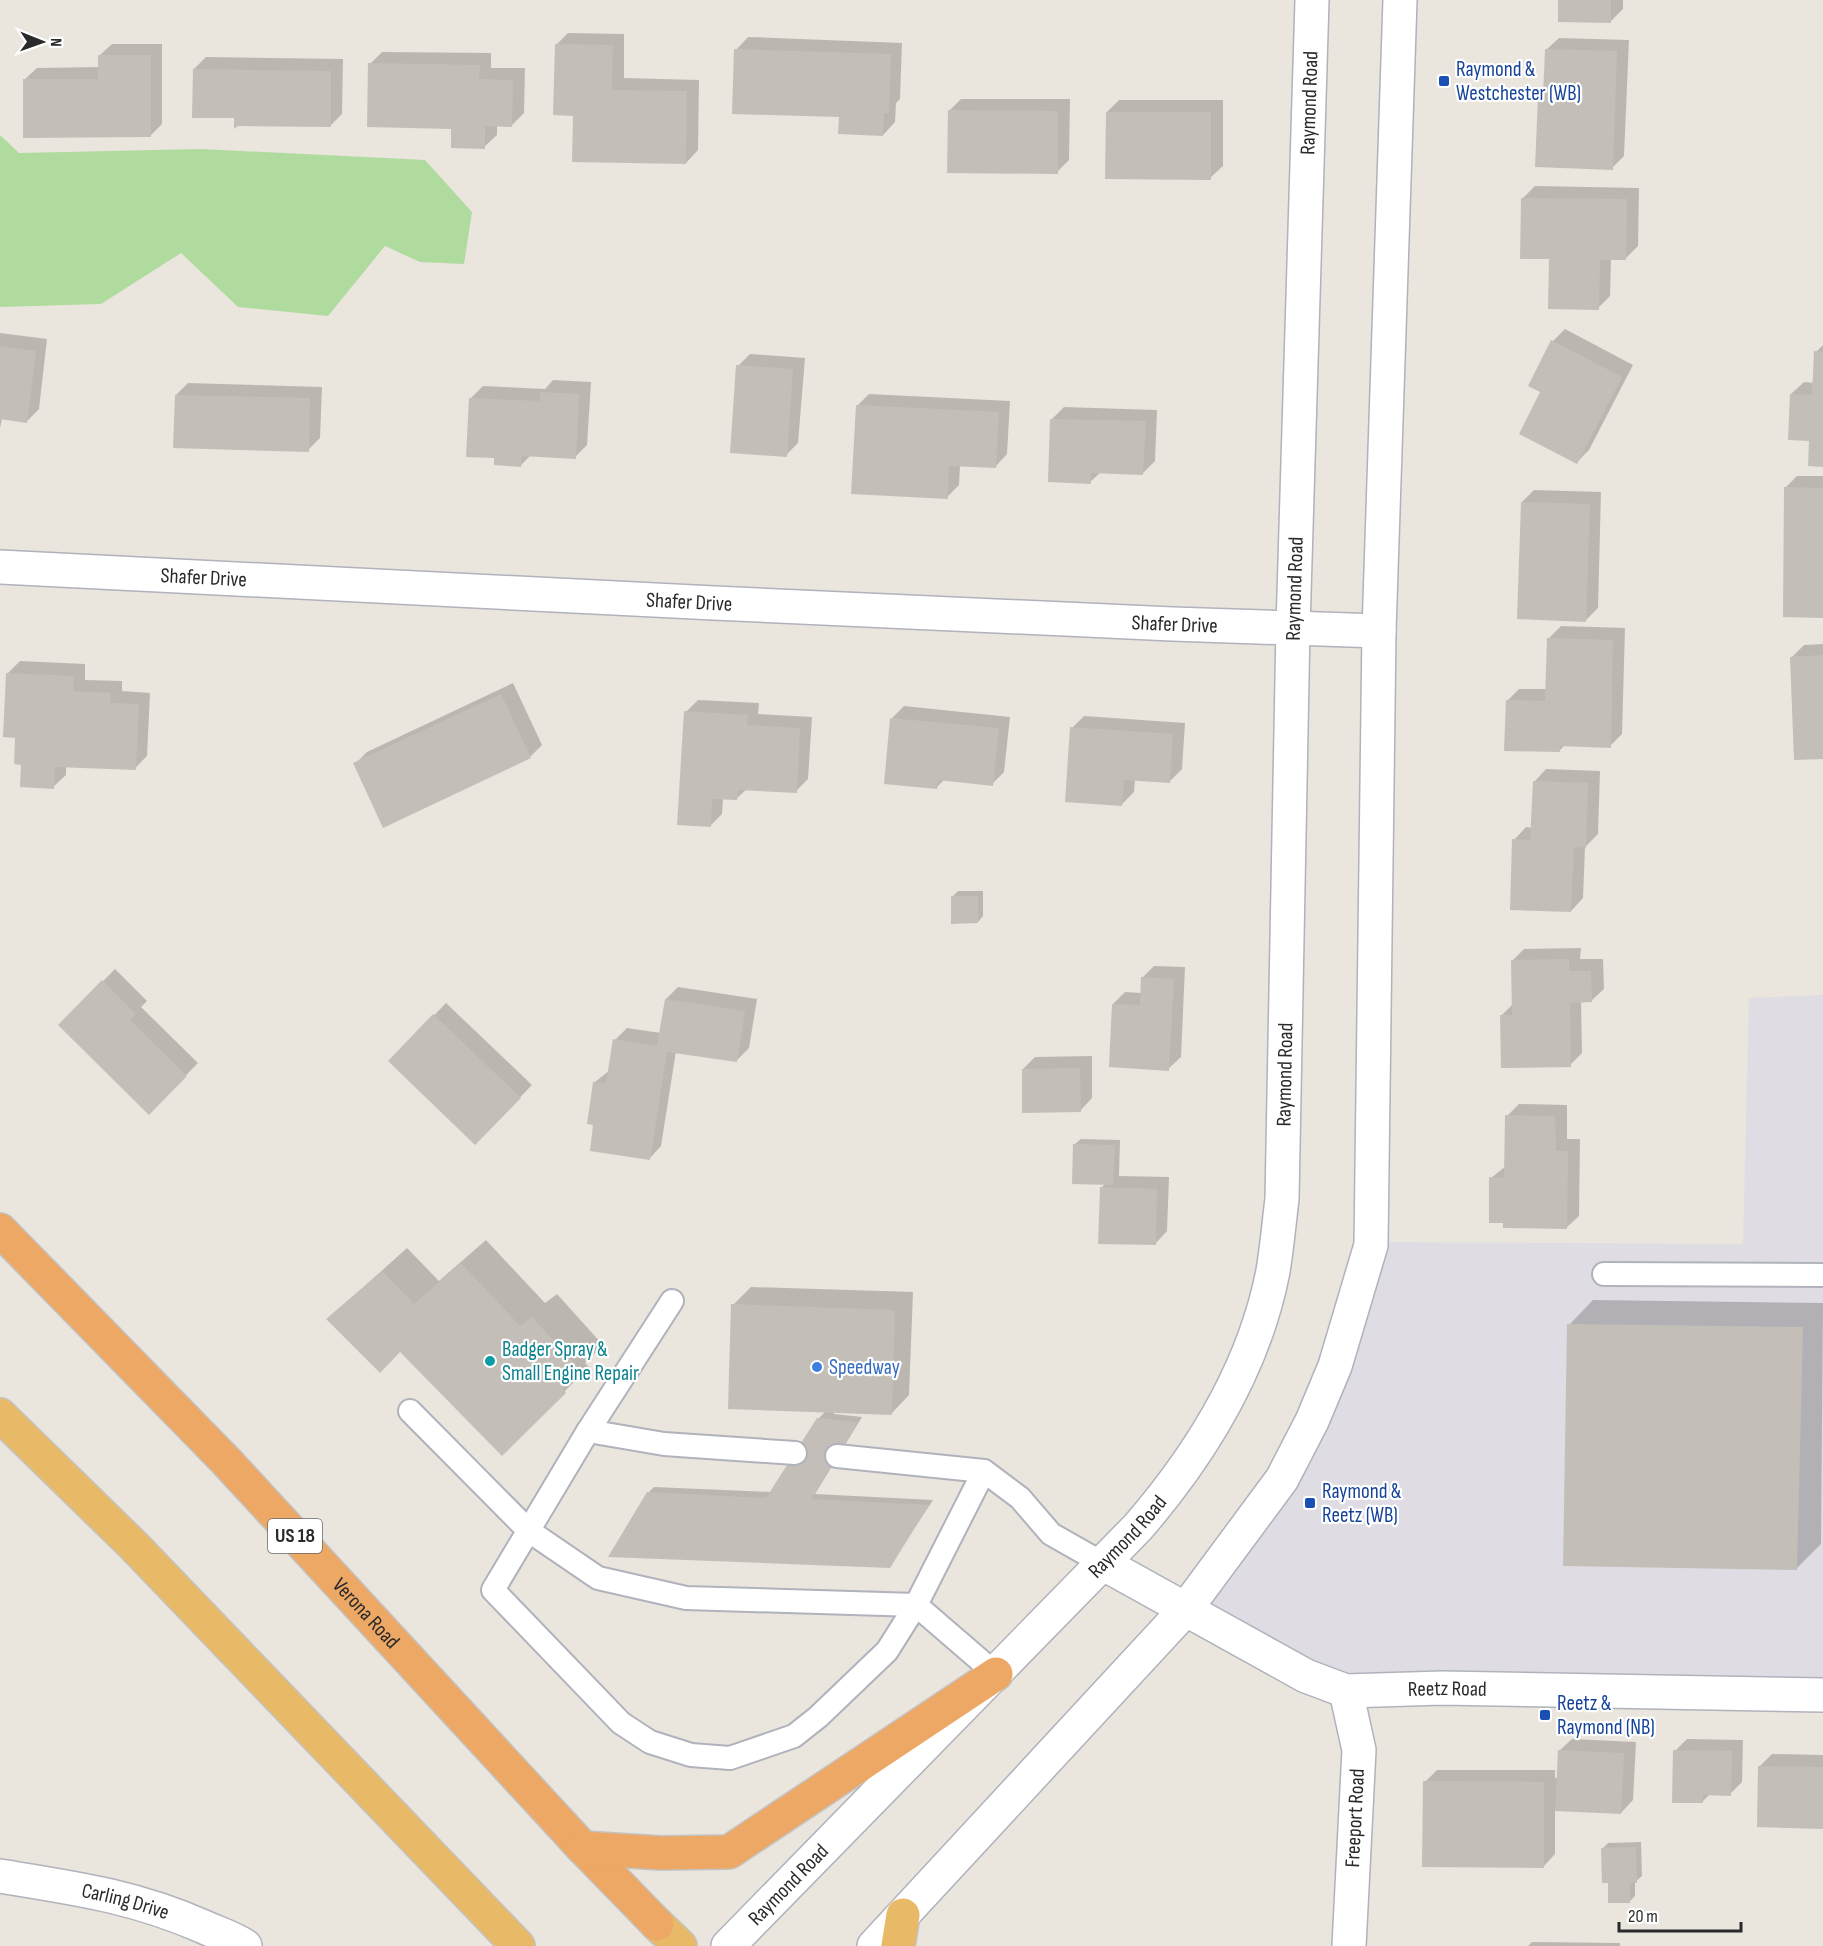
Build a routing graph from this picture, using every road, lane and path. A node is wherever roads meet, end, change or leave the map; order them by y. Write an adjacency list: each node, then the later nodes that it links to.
1 (1312, 0): 4 (main road, Raymond Road)
2 (1401, 0): 5 (main road)
3 (0, 567): 4 (main road, Shafer Drive)
4 (1293, 627): 5 (main road, Shafer Drive); 17 (main road, Raymond Road)
5 (1379, 630): 19 (main road)
6 (0, 1230): 23 (highway, Verona Road / US 18)
7 (1604, 1274): 8 (lane)
8 (1823, 1275)
9 (672, 1301): 12 (lane)
10 (410, 1411): 16 (lane)
11 (0, 1416): 27 (highway)
12 (588, 1431): 13 (lane); 16 (lane)
13 (795, 1453)
14 (837, 1456): 15 (lane)
15 (984, 1471): 17 (lane); 18 (lane)
16 (529, 1531): 18 (lane); 18 (lane)
17 (1104, 1564): 19 (main road, Reetz Road); 20 (main road, Raymond Road)
18 (916, 1605): 20 (lane)
19 (1185, 1610): 21 (main road, Reetz Road); 25 (main road)
20 (996, 1674): 23 (highway); 29 (main road, Raymond Road)
21 (1346, 1691): 22 (main road, Reetz Road); 31 (main road, Freeport Road)
22 (1823, 1695)
23 (583, 1848): 28 (highway, Verona Road / US 18)
24 (0, 1876): 26 (main road, Carling Drive)
25 (900, 1930): 30 (main road)
26 (245, 1946)
27 (518, 1946)
28 (680, 1946)
29 (728, 1946)
30 (874, 1946)
31 (1349, 1946)

